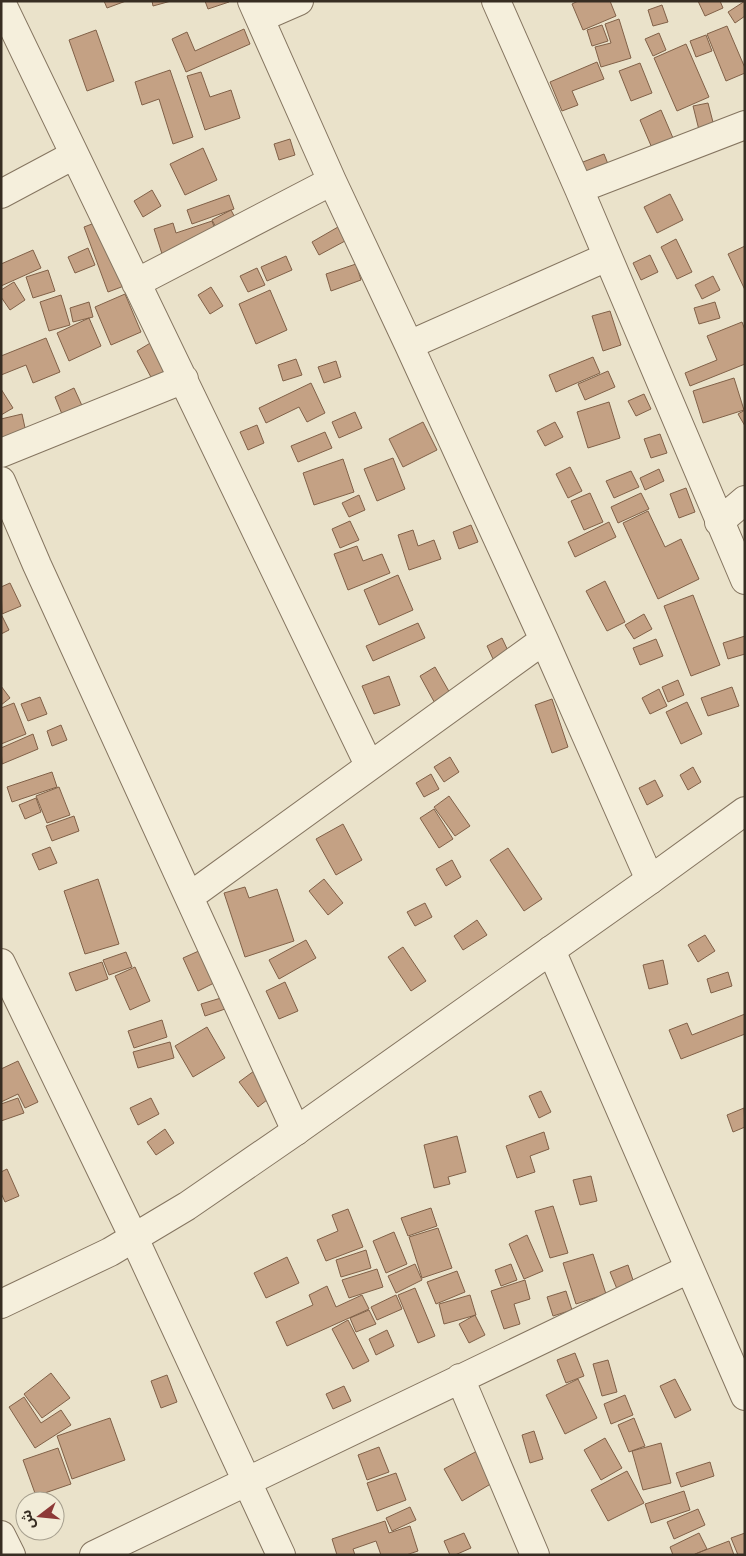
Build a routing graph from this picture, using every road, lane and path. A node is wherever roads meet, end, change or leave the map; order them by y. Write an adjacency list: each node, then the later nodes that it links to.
1 (298, 1): 4 (street)
2 (496, 1): 8 (street)
3 (1, 2): 6 (street)
4 (256, 10): 7 (street)
5 (745, 124): 8 (street)
6 (74, 155): 9 (street); 11 (street)
7 (332, 182): 11 (street); 12 (street)
8 (579, 189): 10 (street)
9 (1, 194)
10 (608, 256): 12 (street); 17 (street)
11 (136, 283): 13 (street)
12 (409, 345): 19 (street)
13 (184, 378): 14 (street); 20 (street)
14 (1, 452)
15 (1, 481): 23 (street)
16 (745, 500): 17 (street)
17 (719, 522): 18 (street)
18 (745, 580)
19 (544, 640): 20 (street); 22 (street)
20 (370, 765): 23 (street)
21 (745, 810): 22 (street)
22 (650, 880): 24 (street)
23 (189, 897): 26 (street)
24 (551, 950): 26 (street); 28 (street)
25 (1, 962): 27 (street)
26 (296, 1131): 27 (street)
27 (134, 1238): 29 (street); 32 (street)
28 (689, 1269): 30 (street); 31 (street)
29 (1, 1304)
30 (460, 1378): 32 (street); 37 (street)
31 (745, 1396)
32 (248, 1482): 35 (street); 36 (street)
33 (1, 1535): 34 (street)
34 (11, 1555)
35 (94, 1555)
36 (281, 1555)
37 (535, 1555)

